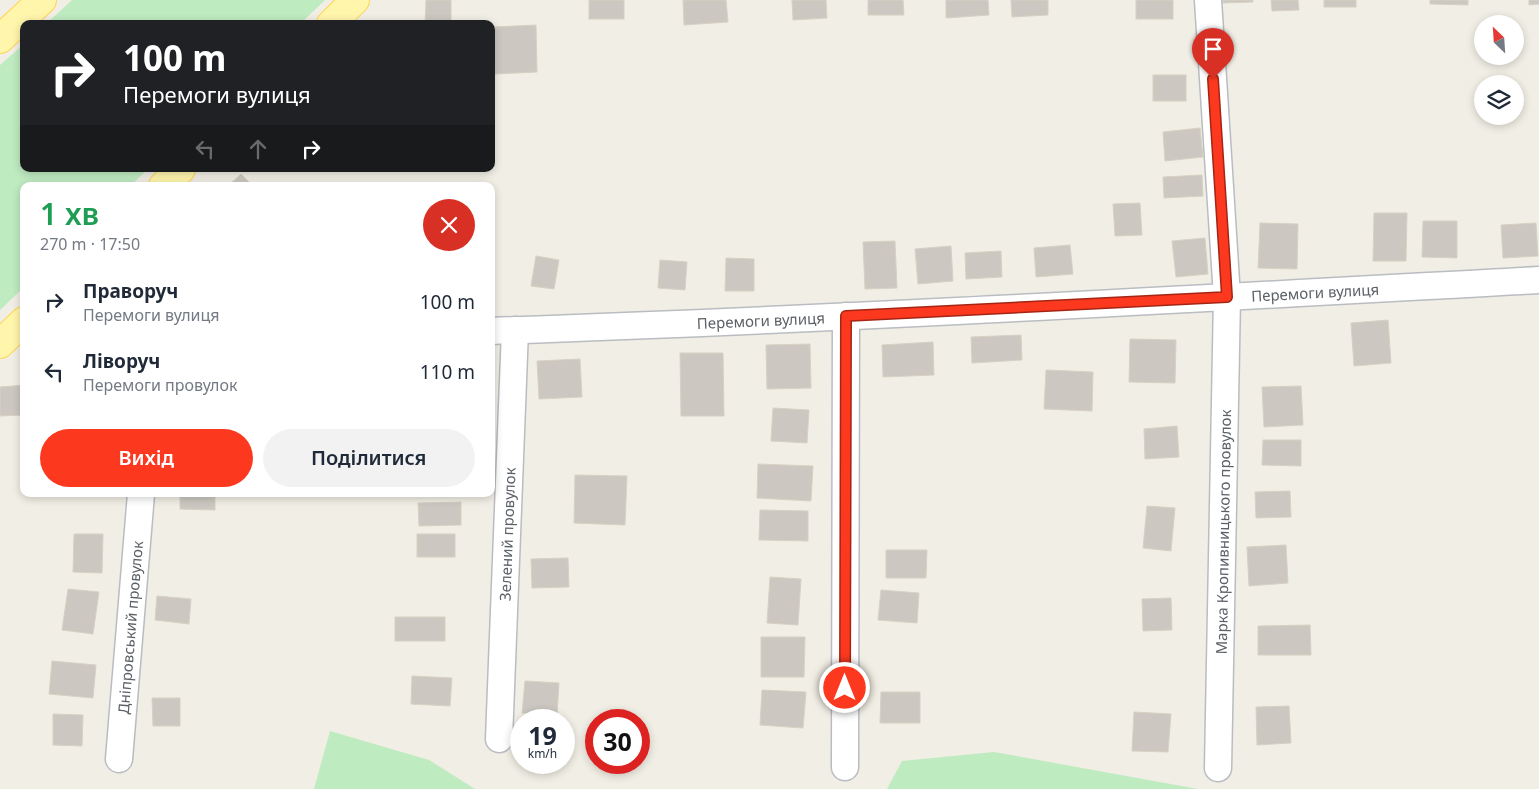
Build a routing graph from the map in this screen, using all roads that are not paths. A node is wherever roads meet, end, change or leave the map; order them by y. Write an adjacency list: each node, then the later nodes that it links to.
1 (42, 0): 4 (main road)
2 (355, 0): 6 (main road)
3 (1208, 0): 11 (street, Марка Кропивницького провулок)
4 (20, 20)
5 (20, 20): 7 (main road)
6 (335, 20)
7 (0, 39)
8 (179, 172): 9 (main road)
9 (167, 182)
10 (1539, 280): 11 (street, Перемоги вулиця)
11 (1227, 297): 12 (street, Перемоги вулиця); 18 (street, Марка Кропивницького провулок)
12 (846, 316): 13 (street, Перемоги вулиця); 17 (street)
13 (503, 330): 15 (street, Зелений провулок)
14 (141, 497): 16 (street, Дніпровський провулок)
15 (499, 739)
16 (119, 759)
17 (845, 767)
18 (1218, 768)

